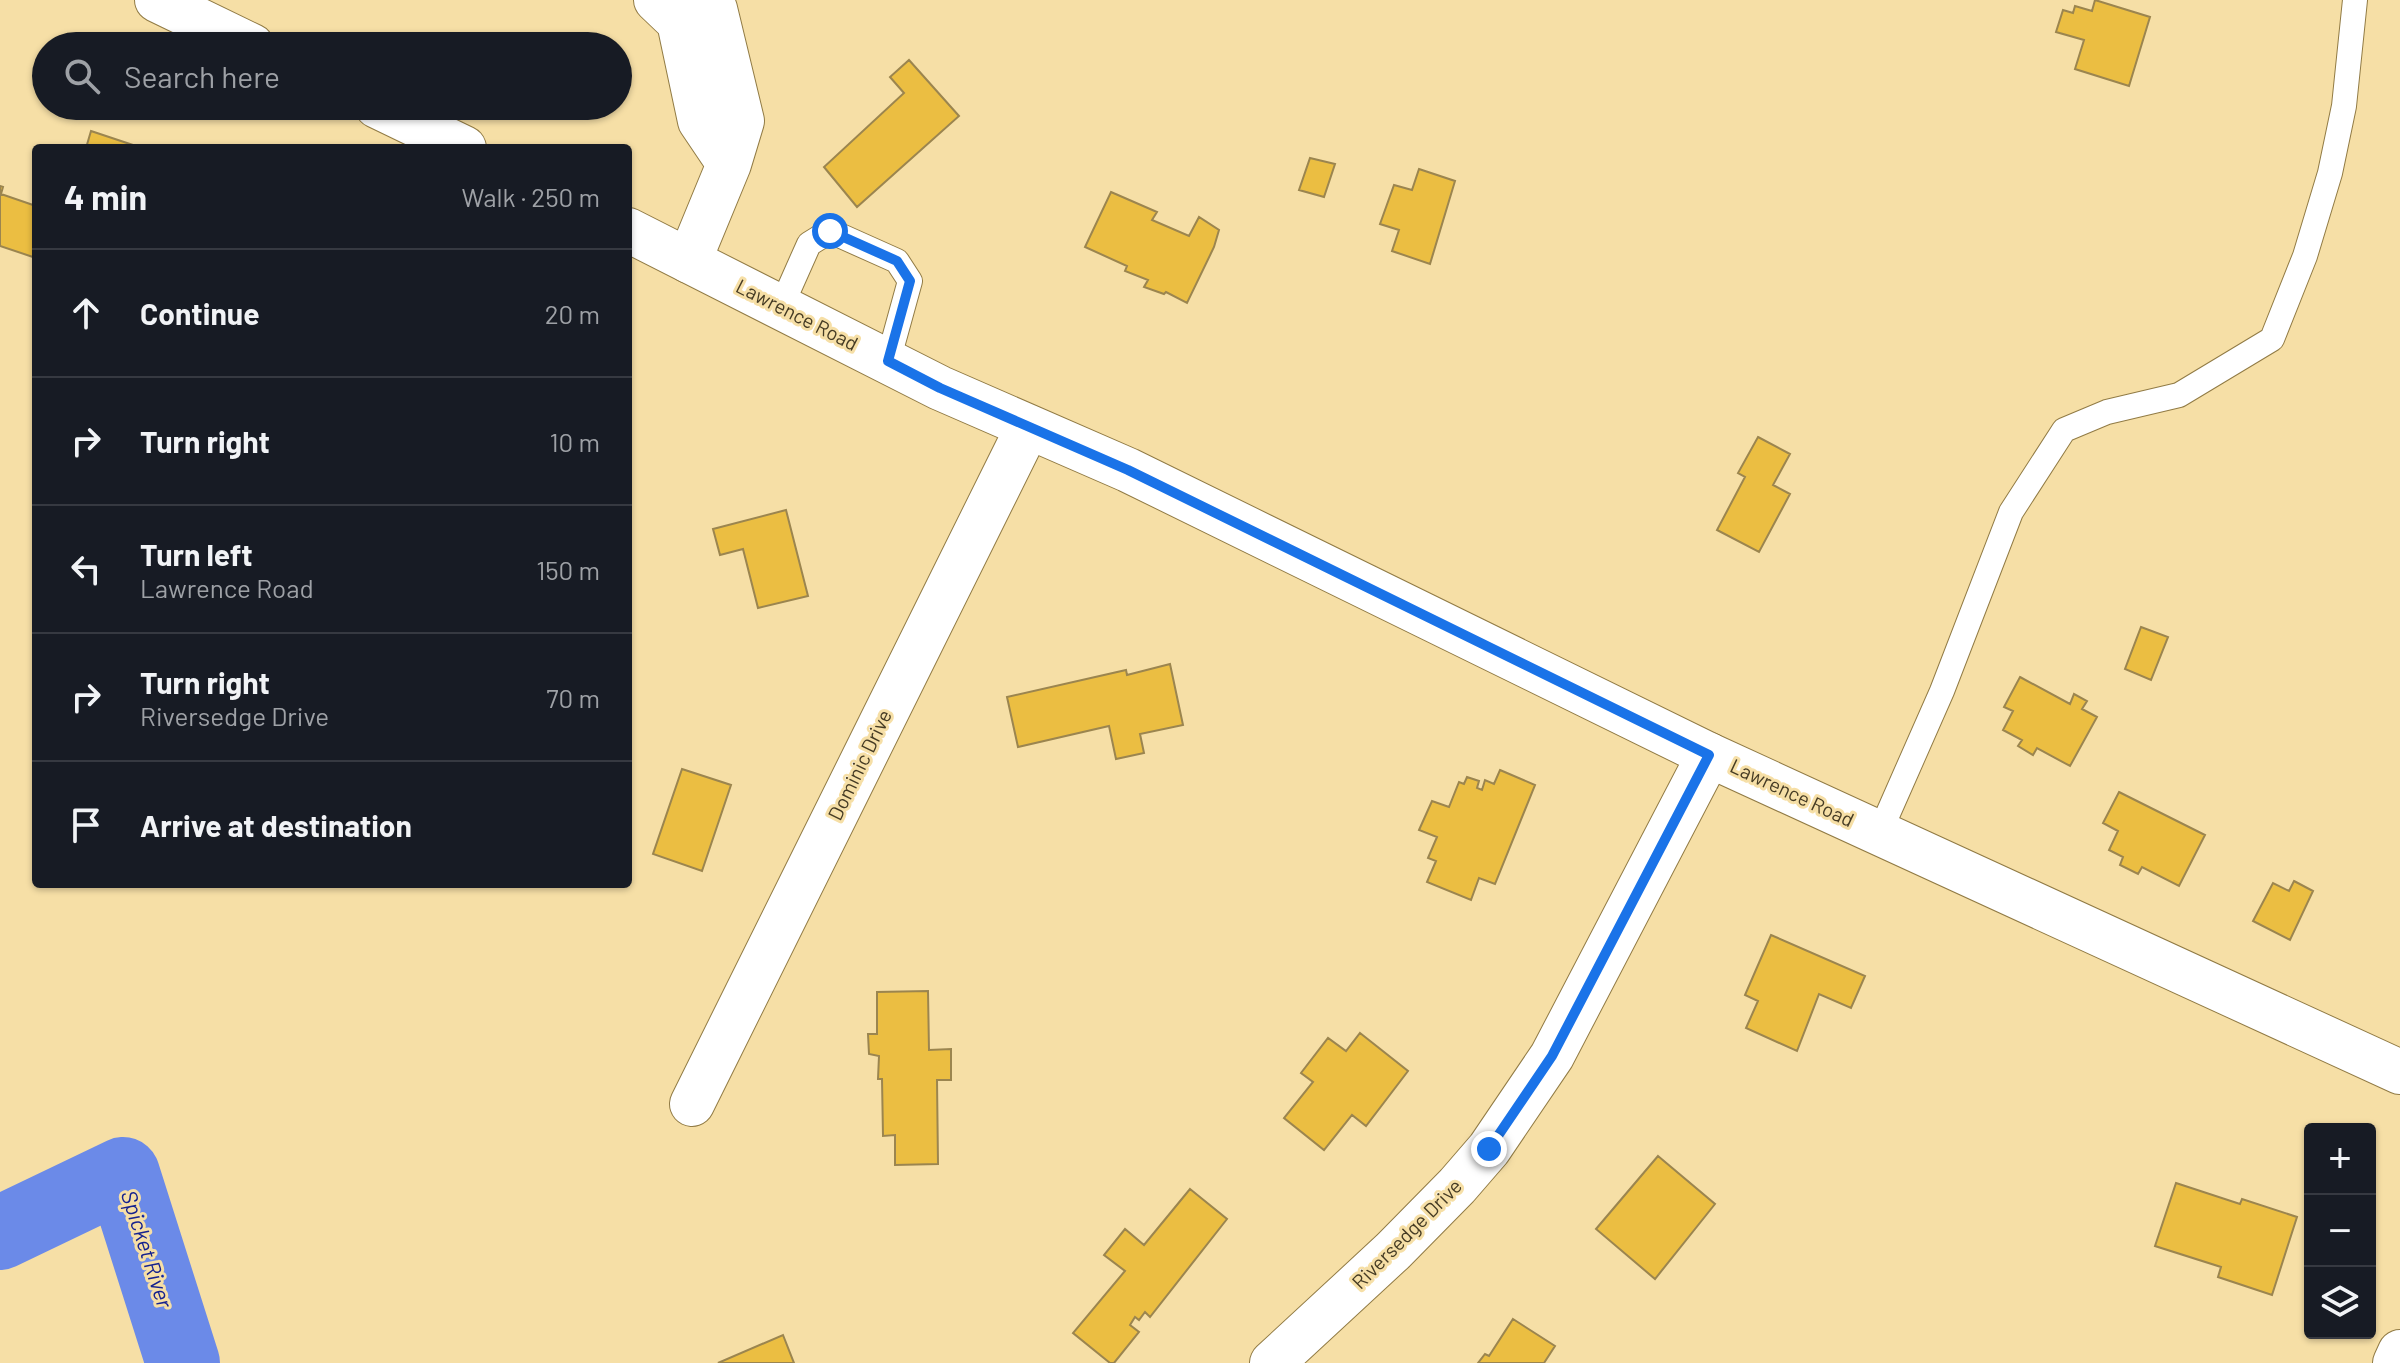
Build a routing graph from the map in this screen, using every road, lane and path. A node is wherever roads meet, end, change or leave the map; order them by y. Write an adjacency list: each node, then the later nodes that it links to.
1 (157, 0): 5 (street)
2 (656, 0): 8 (street)
3 (706, 0): 8 (street)
4 (2355, 0): 15 (lane)
5 (223, 32)
6 (406, 120): 7 (street)
7 (456, 144)
8 (729, 164): 10 (street)
9 (632, 232): 10 (street, Lawrence Road)
10 (689, 261): 11 (street, Lawrence Road)
11 (781, 307): 12 (street, Lawrence Road); 12 (lane)
12 (888, 361): 13 (street, Lawrence Road)
13 (1028, 427): 14 (street, Lawrence Road); 17 (street, Dominic Drive)
14 (1709, 755): 15 (street, Lawrence Road); 19 (street, Riversedge Drive)
15 (1879, 834): 16 (street, Lawrence Road)
16 (2400, 1072)
17 (692, 1104)
18 (2400, 1352): 20 (street)
19 (1272, 1363)
20 (2395, 1363)

